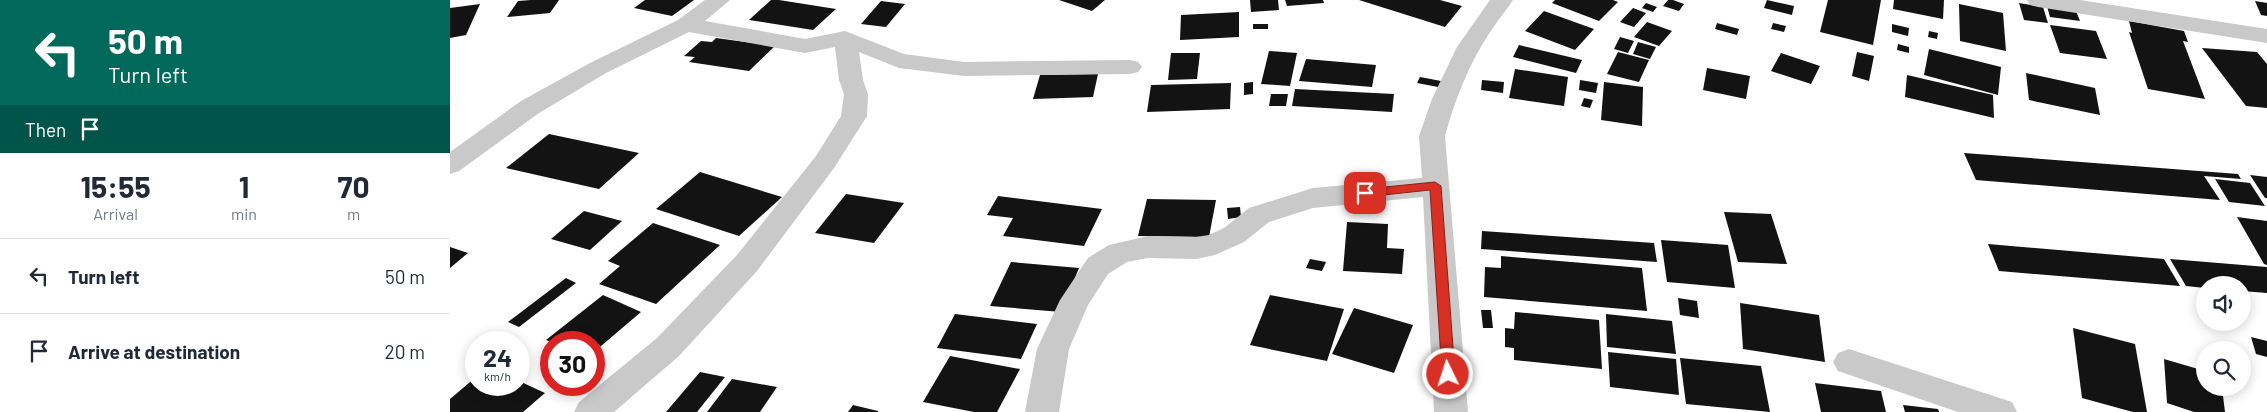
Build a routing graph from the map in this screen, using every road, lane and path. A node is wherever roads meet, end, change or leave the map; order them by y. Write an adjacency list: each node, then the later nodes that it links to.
1 (719, 0): 4 (street)
2 (1502, 0): 9 (street)
3 (2038, 0): 5 (street)
4 (686, 25): 6 (street); 8 (street)
5 (2267, 36)
6 (845, 38): 7 (street); 11 (street)
7 (1130, 67)
8 (450, 165)
9 (1435, 186): 12 (street); 13 (street)
10 (1850, 362): 14 (street)
11 (591, 412)
12 (1042, 412)
13 (1451, 412)
14 (2000, 412)

